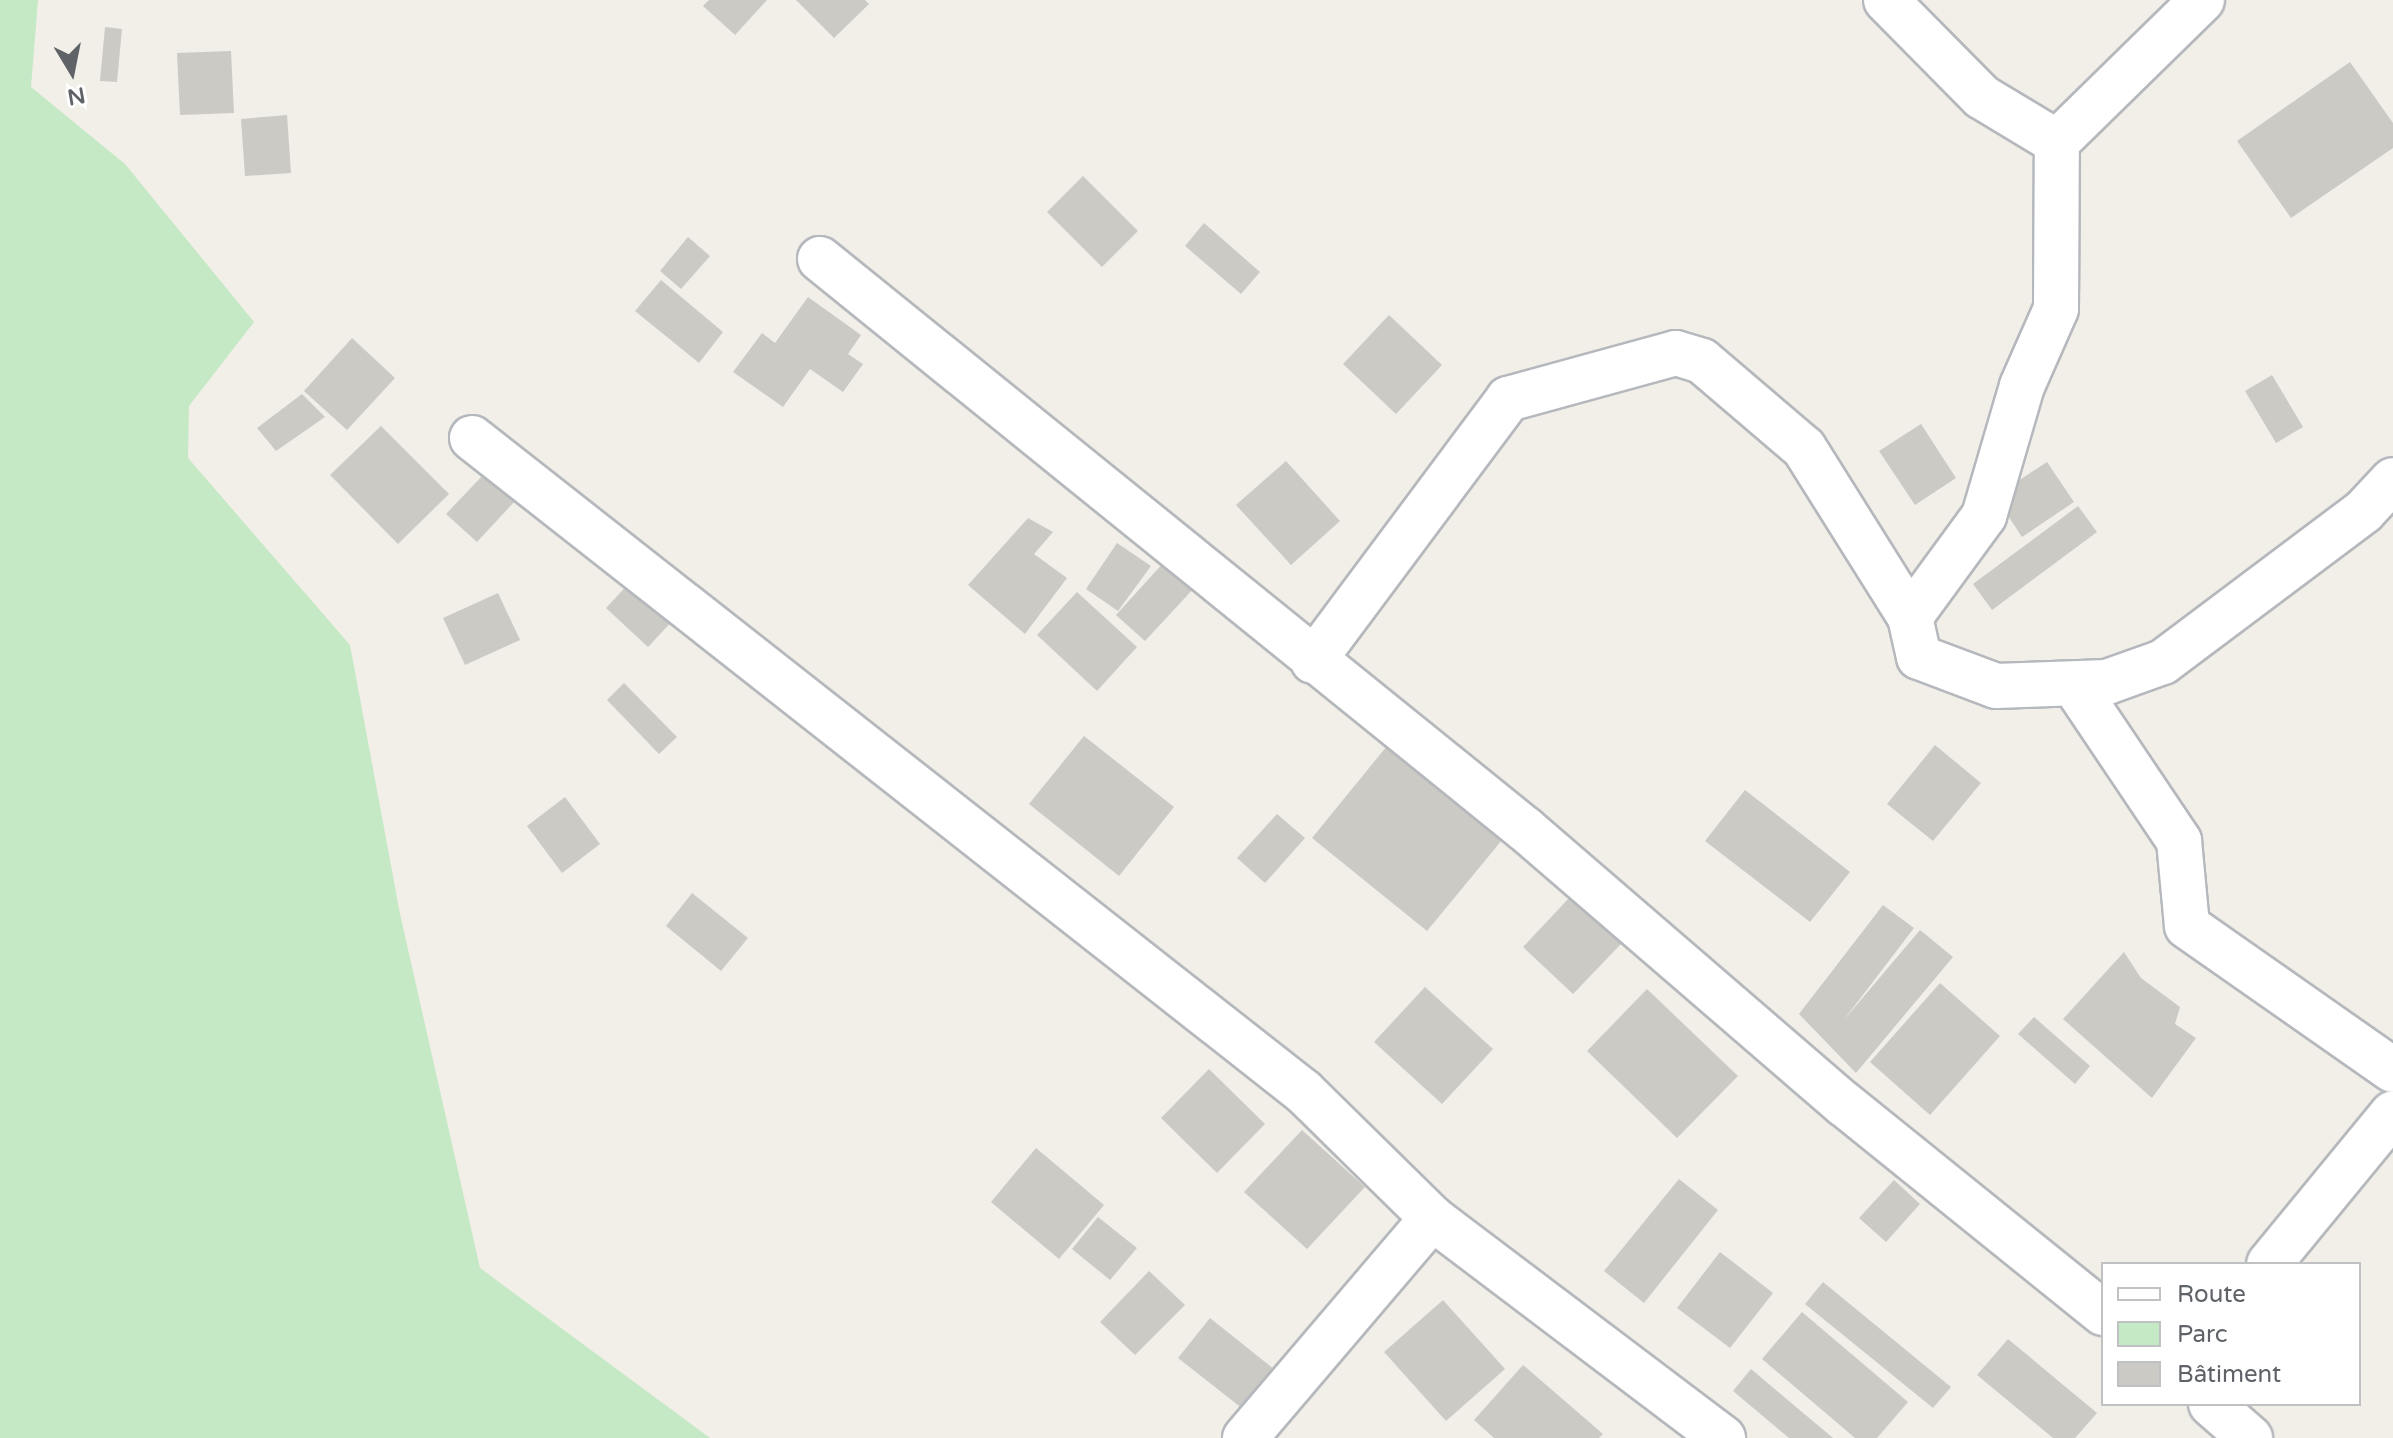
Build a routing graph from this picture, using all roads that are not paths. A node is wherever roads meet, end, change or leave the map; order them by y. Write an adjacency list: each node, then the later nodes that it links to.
1 (1886, 0): 3 (street)
2 (2202, 0): 3 (street)
3 (2057, 142): 7 (street)
4 (820, 259): 8 (street)
5 (472, 438): 12 (street)
6 (2393, 480): 9 (street)
7 (1910, 617): 8 (street); 9 (street)
8 (1313, 661): 14 (street)
9 (2075, 686): 10 (street)
10 (2393, 1070)
11 (2393, 1113): 13 (street)
12 (1432, 1218): 16 (street); 17 (street)
13 (2271, 1262)
14 (2101, 1311)
15 (2213, 1406): 18 (street)
16 (1245, 1438)
17 (1723, 1438)
18 (2250, 1438)

